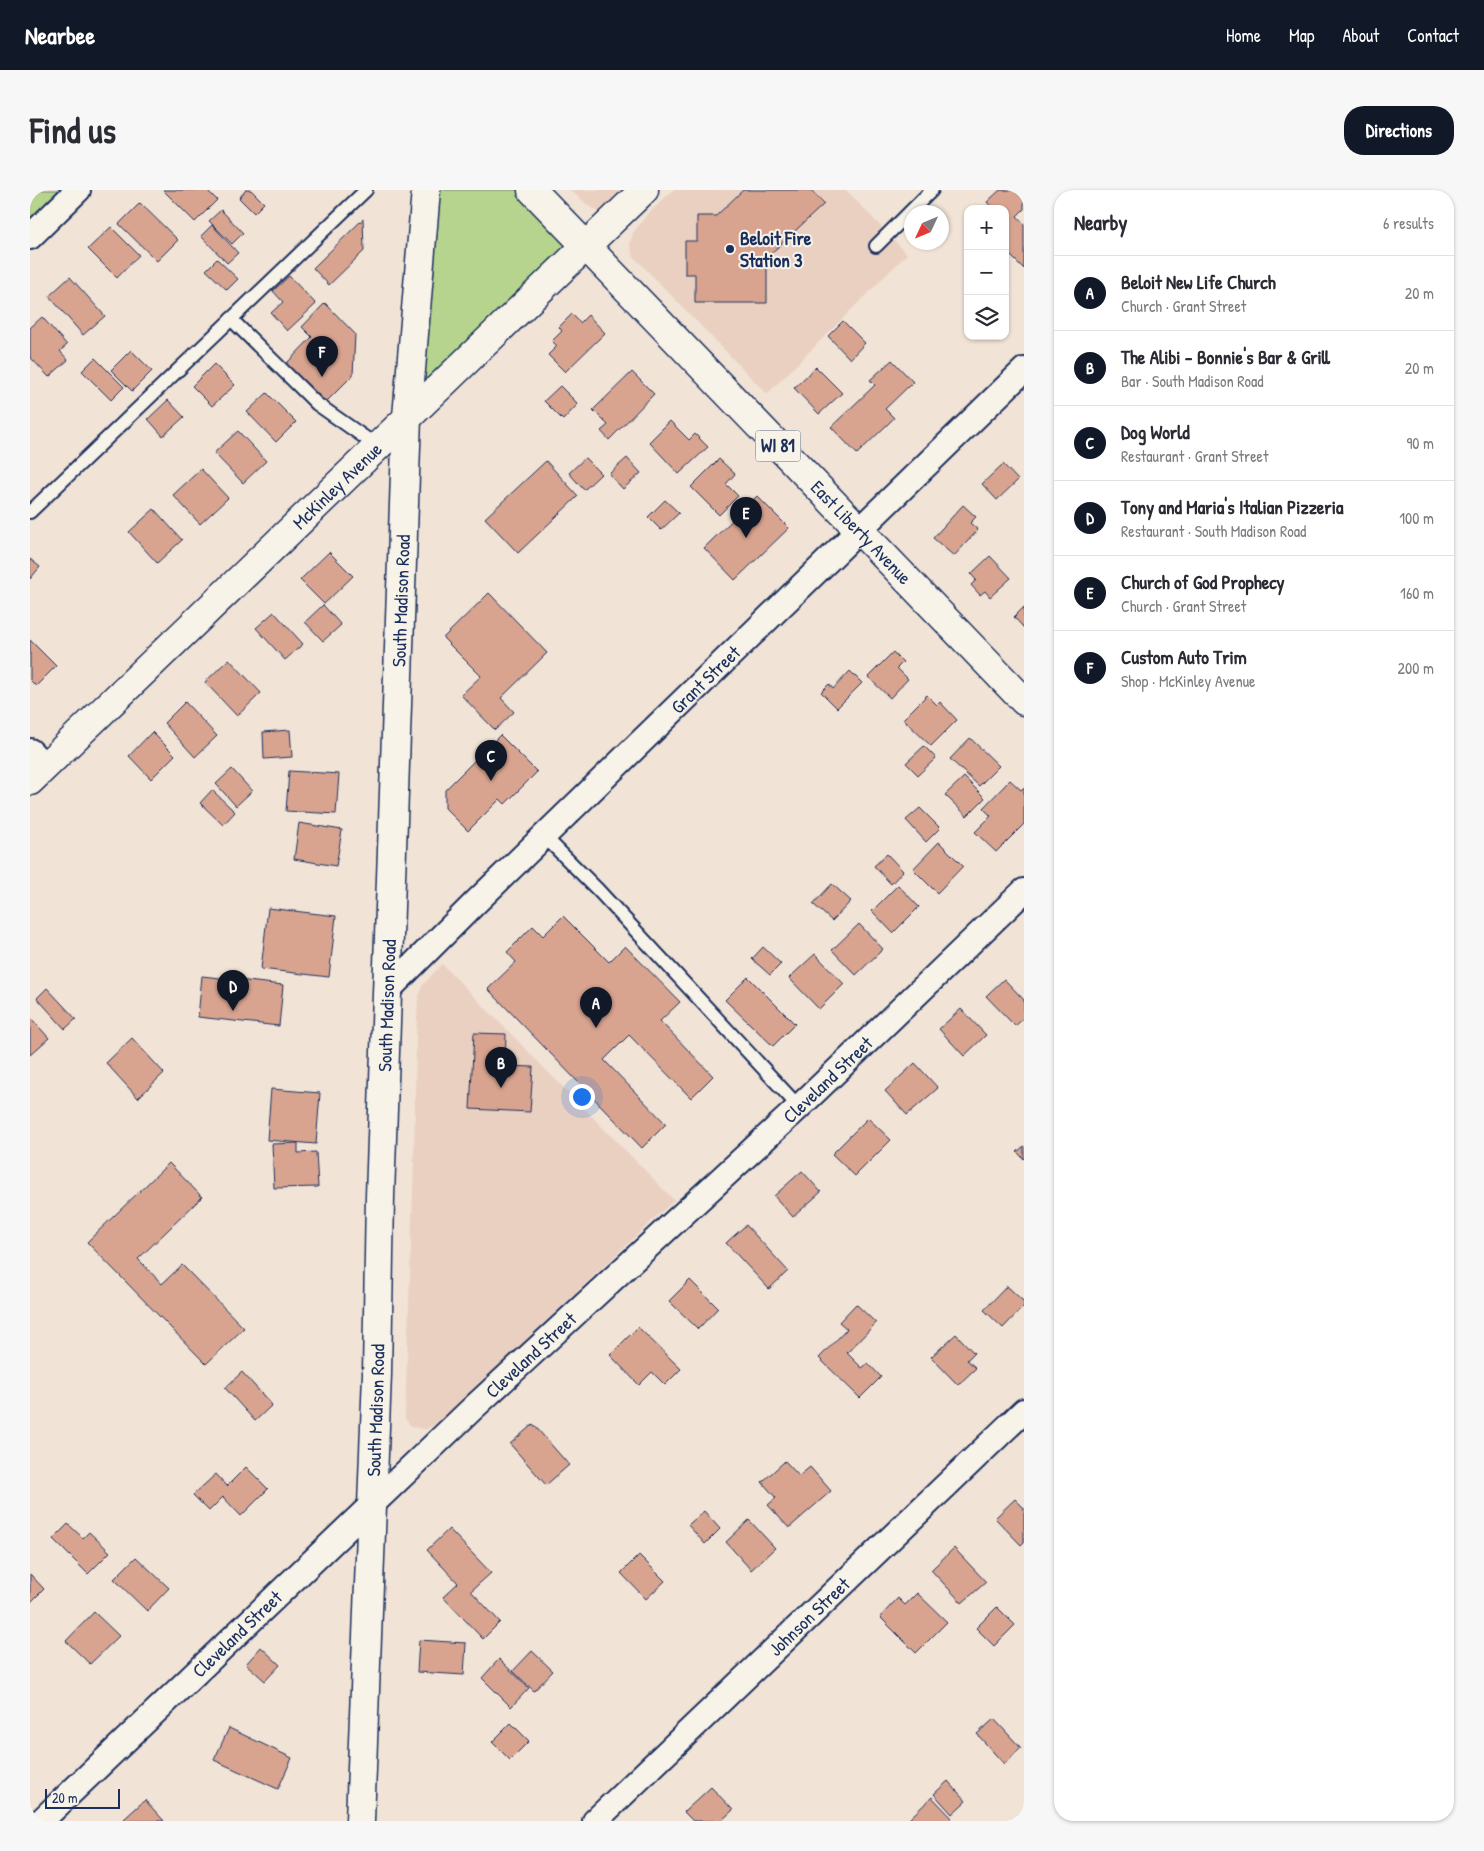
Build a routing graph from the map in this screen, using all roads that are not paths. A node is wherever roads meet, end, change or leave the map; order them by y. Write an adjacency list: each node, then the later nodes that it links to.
1 (78, 190): 7 (street)
2 (366, 190): 10 (lane)
3 (426, 190): 12 (main road, South Madison Road)
4 (532, 190): 8 (main road, East Liberty Avenue / WI 81)
5 (644, 190): 8 (main road, McKinley Avenue)
6 (932, 190): 9 (lane)
7 (30, 237)
8 (586, 246): 12 (main road, McKinley Avenue); 15 (main road, East Liberty Avenue / WI 81)
9 (876, 246)
10 (231, 319): 13 (lane); 14 (lane)
11 (1024, 370): 15 (street, Grant Street)
12 (407, 418): 13 (main road, McKinley Avenue); 20 (main road, South Madison Road)
13 (377, 446): 17 (main road, McKinley Avenue)
14 (30, 512)
15 (858, 531): 16 (main road, East Liberty Avenue / WI 81); 18 (street, Grant Street)
16 (1024, 702)
17 (35, 766)
18 (545, 837): 20 (street, Grant Street); 21 (lane)
19 (1024, 891): 21 (street, Cleveland Street)
20 (388, 990): 23 (main road, South Madison Road)
21 (799, 1107): 23 (street, Cleveland Street)
22 (1024, 1411): 26 (street, Johnson Street)
23 (371, 1506): 24 (street, Cleveland Street); 25 (main road, South Madison Road)
24 (41, 1821)
25 (360, 1821)
26 (595, 1821)

